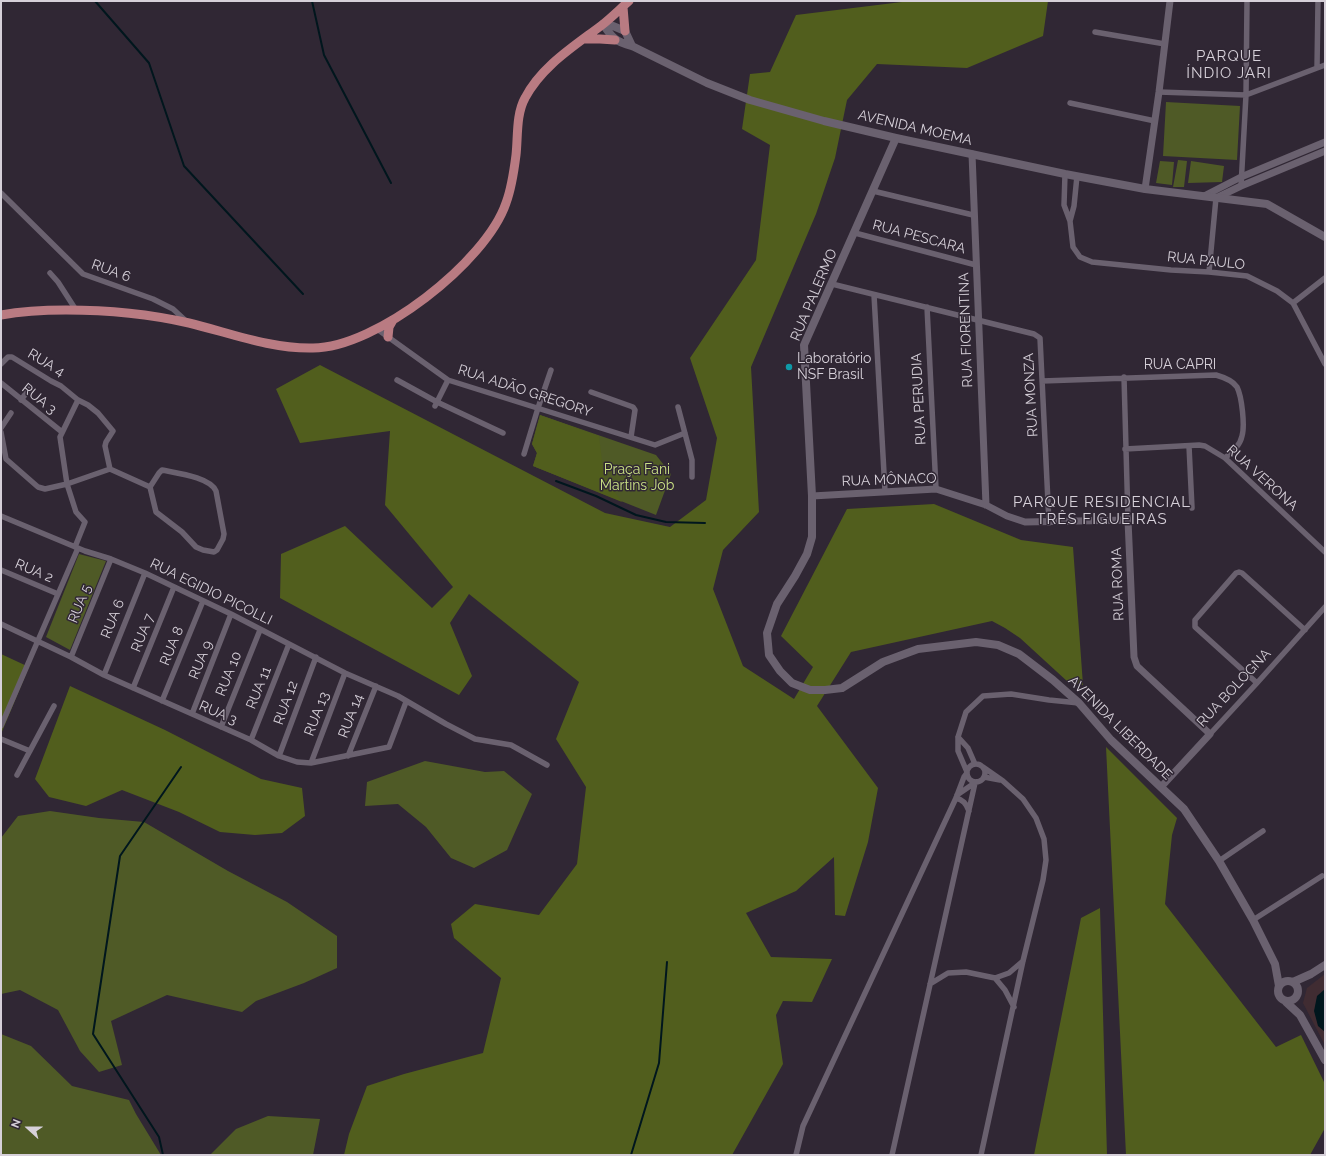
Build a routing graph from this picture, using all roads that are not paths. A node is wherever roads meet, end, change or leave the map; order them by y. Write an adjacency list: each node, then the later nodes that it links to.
1 (1170, 1): 10 (street)
2 (1247, 1): 15 (street)
3 (1318, 1): 13 (street)
4 (626, 4): 5 (main road); 6 (main road)
5 (603, 24): 6 (main road); 8 (main road); 9 (main road)
6 (624, 30): 11 (main road)
7 (1095, 32): 10 (street)
8 (583, 39): 9 (main road); 45 (main road)
9 (615, 40): 11 (main road, AVENIDA MOEMA)
10 (1165, 44): 14 (street)
11 (632, 46): 18 (main road, AVENIDA MOEMA)
12 (1325, 65): 13 (street)
13 (1317, 68): 15 (street)
14 (1159, 92): 15 (street); 17 (street)
15 (1246, 95): 24 (street)
16 (1070, 103): 17 (street)
17 (1155, 121): 26 (street)
18 (896, 138): 21 (main road, AVENIDA MOEMA); 27 (main road, RUA PALERMO)
19 (1325, 142): 24 (street)
20 (1325, 151): 25 (street)
21 (972, 154): 22 (main road, AVENIDA MOEMA); 31 (street, RUA FIORENTINA)
22 (1065, 174): 23 (main road, AVENIDA MOEMA); 32 (street, RUA PAULO)
23 (1077, 176): 26 (main road, AVENIDA MOEMA); 32 (street, RUA PAULO)
24 (1241, 177): 25 (street); 29 (street)
25 (1241, 186): 30 (street)
26 (1145, 189): 29 (main road, AVENIDA MOEMA)
27 (873, 191): 31 (street); 33 (main road, RUA PALERMO)
28 (1, 194): 47 (street, RUA 6)
29 (1204, 196): 30 (main road, AVENIDA MOEMA)
30 (1216, 198): 34 (main road, AVENIDA MOEMA); 36 (street)
31 (974, 215): 35 (street, RUA FIORENTINA)
32 (1070, 221): 36 (street, RUA PAULO)
33 (855, 232): 35 (street, RUA PESCARA); 39 (main road, RUA PALERMO)
34 (1325, 237)
35 (976, 265): 46 (street, RUA FIORENTINA)
36 (1209, 272): 41 (street, RUA PAULO)
37 (50, 273): 43 (street)
38 (1325, 278): 41 (street)
39 (832, 284): 40 (street, RUA MONZA); 82 (main road, RUA PALERMO)
40 (874, 295): 42 (street, RUA MONZA); 81 (street)
41 (1293, 302): 51 (street, RUA PAULO)
42 (927, 307): 46 (street, RUA MONZA); 80 (street, RUA PERUDIA)
43 (76, 310): 44 (main road); 47 (main road)
44 (1, 314)
45 (394, 319): 48 (main road); 49 (main road)
46 (979, 320): 56 (street, RUA MONZA); 83 (street, RUA FIORENTINA)
47 (188, 323): 48 (main road)
48 (377, 329): 49 (street, RUA ADÃO GREGORY)
49 (388, 337): 55 (street, RUA ADÃO GREGORY)
50 (1, 364): 61 (street, RUA 4)
51 (1325, 364)
52 (551, 370): 64 (street)
53 (1124, 378): 56 (street, RUA CAPRI); 73 (street, RUA ROMA); 75 (street, RUA CAPRI)
54 (397, 380): 62 (street)
55 (448, 380): 62 (street); 64 (street, RUA ADÃO GREGORY)
56 (1042, 381): 87 (street, RUA MONZA)
57 (1, 383): 60 (street, RUA 3)
58 (30, 388): 60 (street)
59 (591, 392): 71 (street)
60 (21, 400): 68 (street, RUA 3)
61 (78, 400): 68 (street); 76 (street)
62 (436, 404): 69 (street)
63 (678, 407): 70 (street)
64 (538, 408): 71 (street, RUA ADÃO GREGORY); 74 (street)
65 (11, 413): 66 (street)
66 (1, 428)
67 (1, 432): 78 (street)
68 (62, 432): 78 (street)
69 (503, 433)
70 (684, 433): 71 (street, RUA ADÃO GREGORY); 77 (street)
71 (631, 437)
72 (1189, 446): 73 (street, RUA VERONA); 75 (street, RUA VERONA); 84 (street)
73 (1125, 449): 86 (street, RUA ROMA)
74 (524, 454)
75 (1226, 458): 89 (street, RUA VERONA)
76 (110, 469): 78 (street); 79 (street)
77 (692, 477)
78 (67, 484): 88 (street)
79 (150, 487): 79 (street)
80 (936, 489): 81 (street, RUA MÔNACO); 83 (street, RUA MÔNACO)
81 (884, 491): 82 (street, RUA MÔNACO)
82 (812, 496): 112 (main road, AVENIDA LIBERDADE)
83 (986, 504): 87 (street, RUA MÔNACO)
84 (1192, 508)
85 (1, 516): 88 (street, RUA EGIDIO PICOLLI)
86 (1128, 520): 87 (street, RUA MÔNACO); 117 (street, RUA ROMA)
87 (1049, 522)
88 (76, 548): 90 (street, RUA EGIDIO PICOLLI); 94 (street)
89 (1325, 552)
90 (111, 560): 92 (street, RUA EGIDIO PICOLLI); 103 (street, RUA 5)
91 (1, 570): 94 (street, RUA 2)
92 (145, 573): 93 (street, RUA EGIDIO PICOLLI); 106 (street, RUA 6)
93 (174, 587): 95 (street, RUA EGIDIO PICOLLI); 109 (street, RUA 7)
94 (58, 594): 101 (street)
95 (203, 601): 97 (street, RUA EGIDIO PICOLLI); 110 (street, RUA 8)
96 (1325, 607): 100 (street, RUA BOLOGNA)
97 (232, 614): 99 (street, RUA EGIDIO PICOLLI); 114 (street, RUA 9)
98 (1, 624): 101 (street, RUA 3)
99 (260, 630): 102 (street, RUA EGIDIO PICOLLI); 116 (street, RUA 10)
100 (1305, 630): 107 (street, RUA BOLOGNA); 107 (street)
101 (38, 641): 103 (street, RUA 3); 115 (street)
102 (289, 644): 104 (street, RUA EGIDIO PICOLLI); 120 (street, RUA 11)
103 (72, 657): 106 (street, RUA 3)
104 (316, 657): 105 (street, RUA EGIDIO PICOLLI); 122 (street, RUA 12)
105 (345, 673): 108 (street, RUA EGIDIO PICOLLI); 124 (street, RUA 13)
106 (104, 675): 109 (street, RUA 3)
107 (1257, 683): 117 (street, RUA BOLOGNA)
108 (376, 686): 111 (street, RUA EGIDIO PICOLLI); 123 (street, RUA 14)
109 (133, 688): 110 (street, RUA 3)
110 (162, 701): 114 (street, RUA 3)
111 (406, 702): 123 (street, RUA 3); 126 (street, RUA EGIDIO PICOLLI)
112 (1079, 703): 118 (street); 133 (main road, AVENIDA LIBERDADE)
113 (54, 706): 121 (street)
114 (192, 714): 116 (street, RUA 3)
115 (1, 726)
116 (221, 727): 120 (street, RUA 3)
117 (1210, 734): 133 (street, RUA BOLOGNA)
118 (958, 737): 125 (street); 128 (street)
119 (1, 739): 121 (street)
120 (251, 740): 122 (street, RUA 3)
121 (30, 751): 129 (street)
122 (279, 756): 124 (street, RUA 3)
123 (348, 756): 124 (street, RUA 3)
124 (311, 763)
125 (975, 764): 127 (street); 128 (street)
126 (547, 765)
127 (983, 767): 130 (street); 131 (street)
128 (967, 772): 132 (street); 134 (street)
129 (17, 775)
130 (984, 777): 131 (street); 132 (street)
131 (1002, 781): 140 (street)
132 (976, 783): 134 (street); 135 (street)
133 (1160, 787): 137 (main road, AVENIDA LIBERDADE)
134 (956, 797): 135 (street); 153 (street)
135 (969, 812): 146 (street)
136 (1263, 831): 137 (street)
137 (1219, 861): 139 (main road, AVENIDA LIBERDADE)
138 (1322, 876): 139 (street)
139 (1253, 920): 141 (main road, AVENIDA LIBERDADE)
140 (1023, 961): 144 (street); 150 (street)
141 (1275, 964): 145 (main road, AVENIDA LIBERDADE); 147 (main road, AVENIDA LIBERDADE)
142 (1325, 965): 143 (main road)
143 (1311, 974): 145 (main road); 148 (main road)
144 (995, 978): 146 (street); 150 (street)
145 (1291, 982): 147 (main road); 148 (main road)
146 (930, 984): 154 (street)
147 (1279, 986): 149 (main road)
148 (1298, 993): 149 (main road); 151 (main road)
149 (1286, 1002): 151 (main road)
150 (1014, 1008): 155 (street)
151 (1300, 1015): 152 (main road)
152 (1325, 1060)
153 (796, 1155)
154 (892, 1155)
155 (982, 1155)

